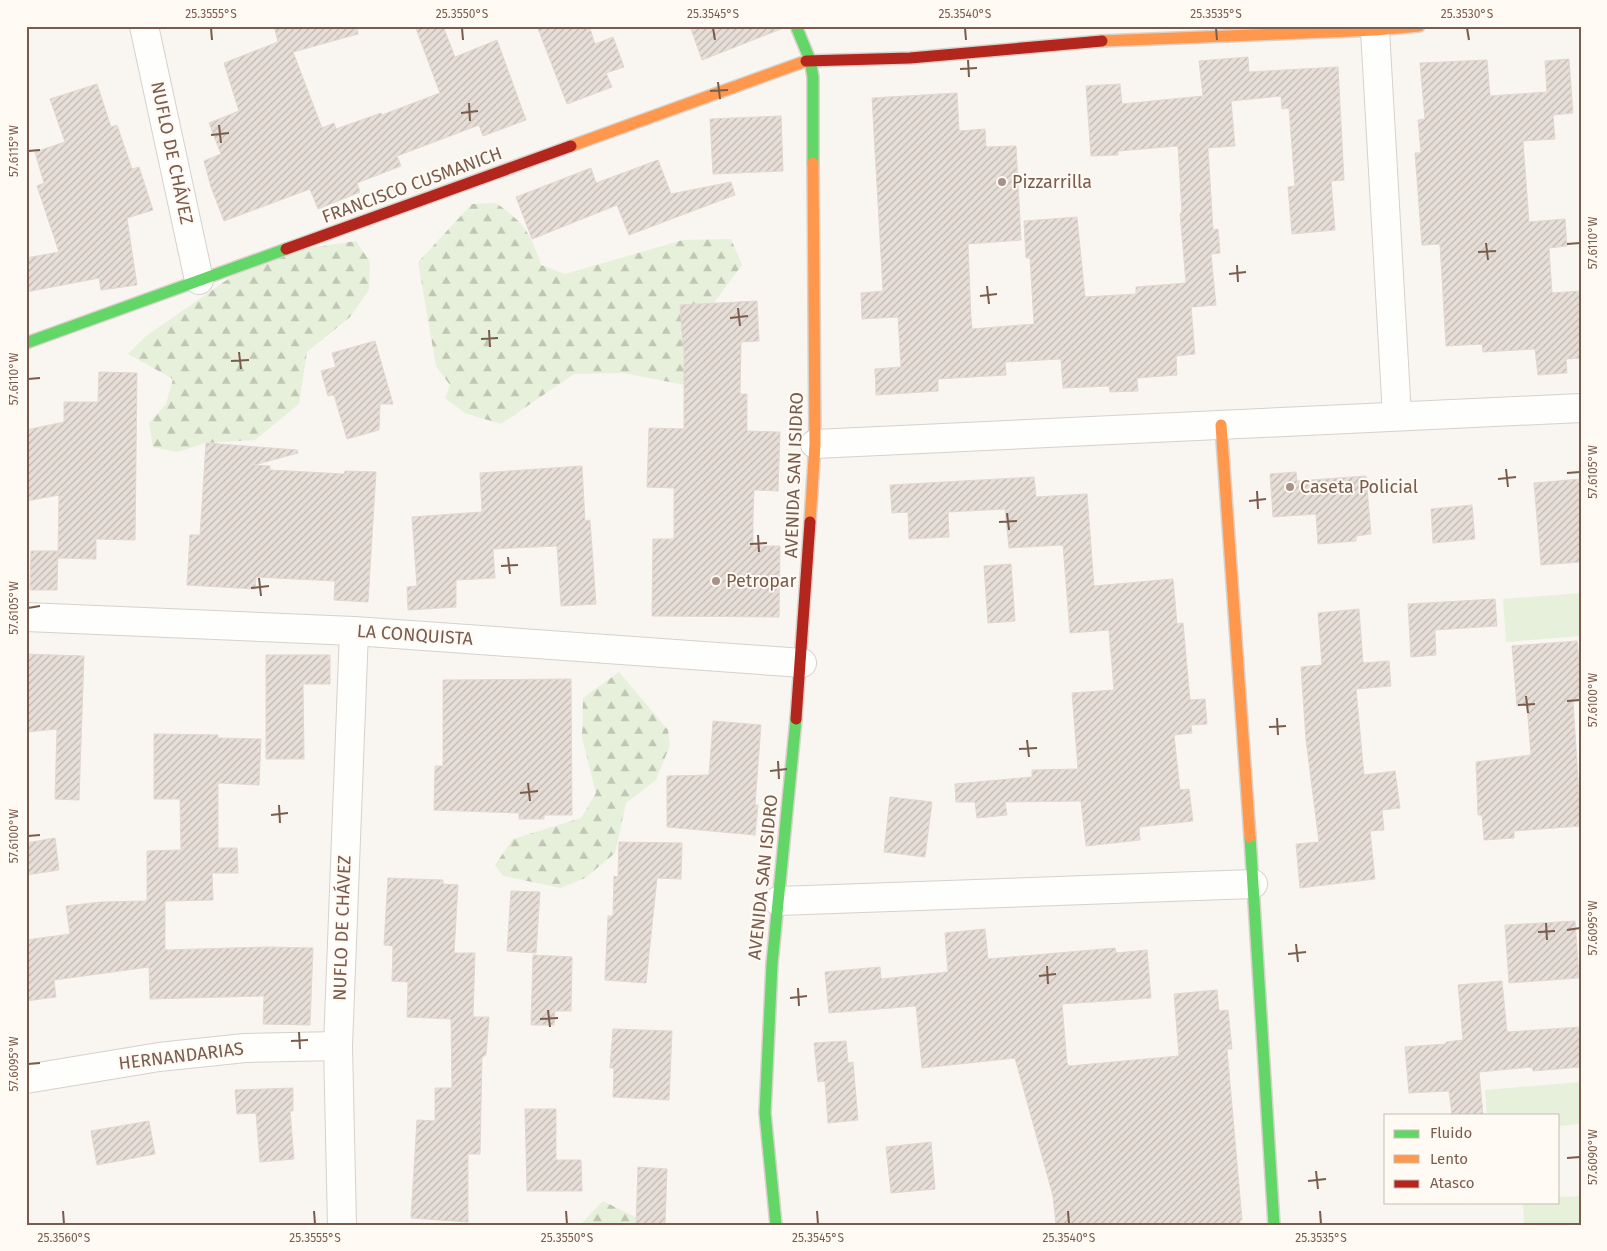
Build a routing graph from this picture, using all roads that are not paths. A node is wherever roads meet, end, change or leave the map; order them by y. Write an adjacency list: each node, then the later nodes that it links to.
1 (144, 26): 7 (street, NUFLO DE CHÁVEZ)
2 (796, 26): 6 (street, AVENIDA SAN ISIDRO)
3 (1419, 26): 4 (street, FRANCISCO CUSMANICH)
4 (1375, 30): 5 (street, FRANCISCO CUSMANICH); 10 (street)
5 (1106, 33): 6 (street, FRANCISCO CUSMANICH)
6 (810, 60): 7 (street, FRANCISCO CUSMANICH); 12 (street, AVENIDA SAN ISIDRO)
7 (199, 280): 8 (street, FRANCISCO CUSMANICH)
8 (26, 343)
9 (1581, 408): 10 (street)
10 (1397, 416): 11 (street)
11 (1221, 424): 12 (street); 16 (street)
12 (815, 444): 15 (street, AVENIDA SAN ISIDRO)
13 (26, 617): 14 (street, LA CONQUISTA)
14 (354, 630): 15 (street, LA CONQUISTA); 18 (street, NUFLO DE CHÁVEZ)
15 (802, 663): 17 (street, AVENIDA SAN ISIDRO)
16 (1253, 884): 17 (street); 22 (street)
17 (778, 901): 21 (street, AVENIDA SAN ISIDRO)
18 (338, 1046): 19 (street, HERNANDARIAS); 20 (street, NUFLO DE CHÁVEZ)
19 (26, 1080)
20 (342, 1225)
21 (776, 1225)
22 (1274, 1225)

